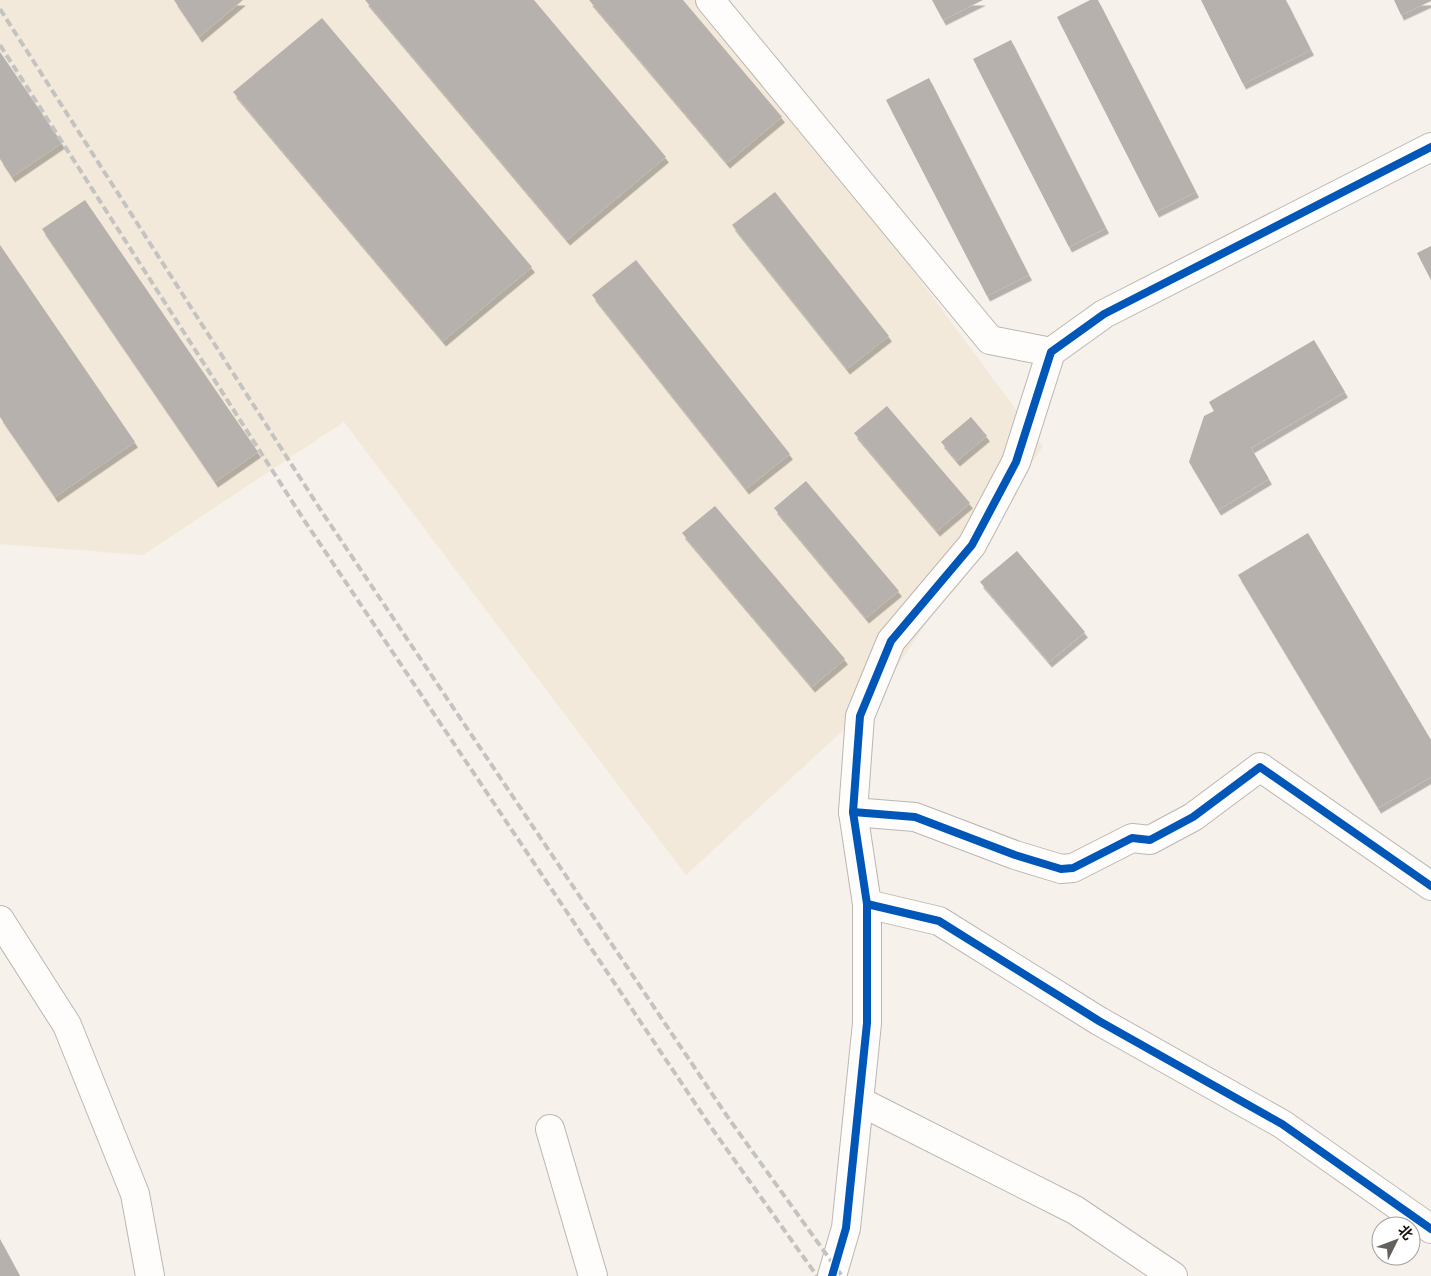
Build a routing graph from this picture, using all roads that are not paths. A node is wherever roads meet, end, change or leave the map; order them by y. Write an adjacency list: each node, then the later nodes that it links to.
1 (710, 0): 3 (street)
2 (1431, 147): 3 (street)
3 (1051, 352): 4 (street)
4 (853, 812): 5 (street); 6 (street)
5 (1431, 886)
6 (867, 904): 8 (street); 10 (street)
7 (0, 920): 11 (street)
8 (859, 1101): 13 (street); 14 (street)
9 (550, 1130): 12 (street)
10 (1431, 1229)
11 (150, 1276)
12 (592, 1276)
13 (832, 1276)
14 (1173, 1276)

